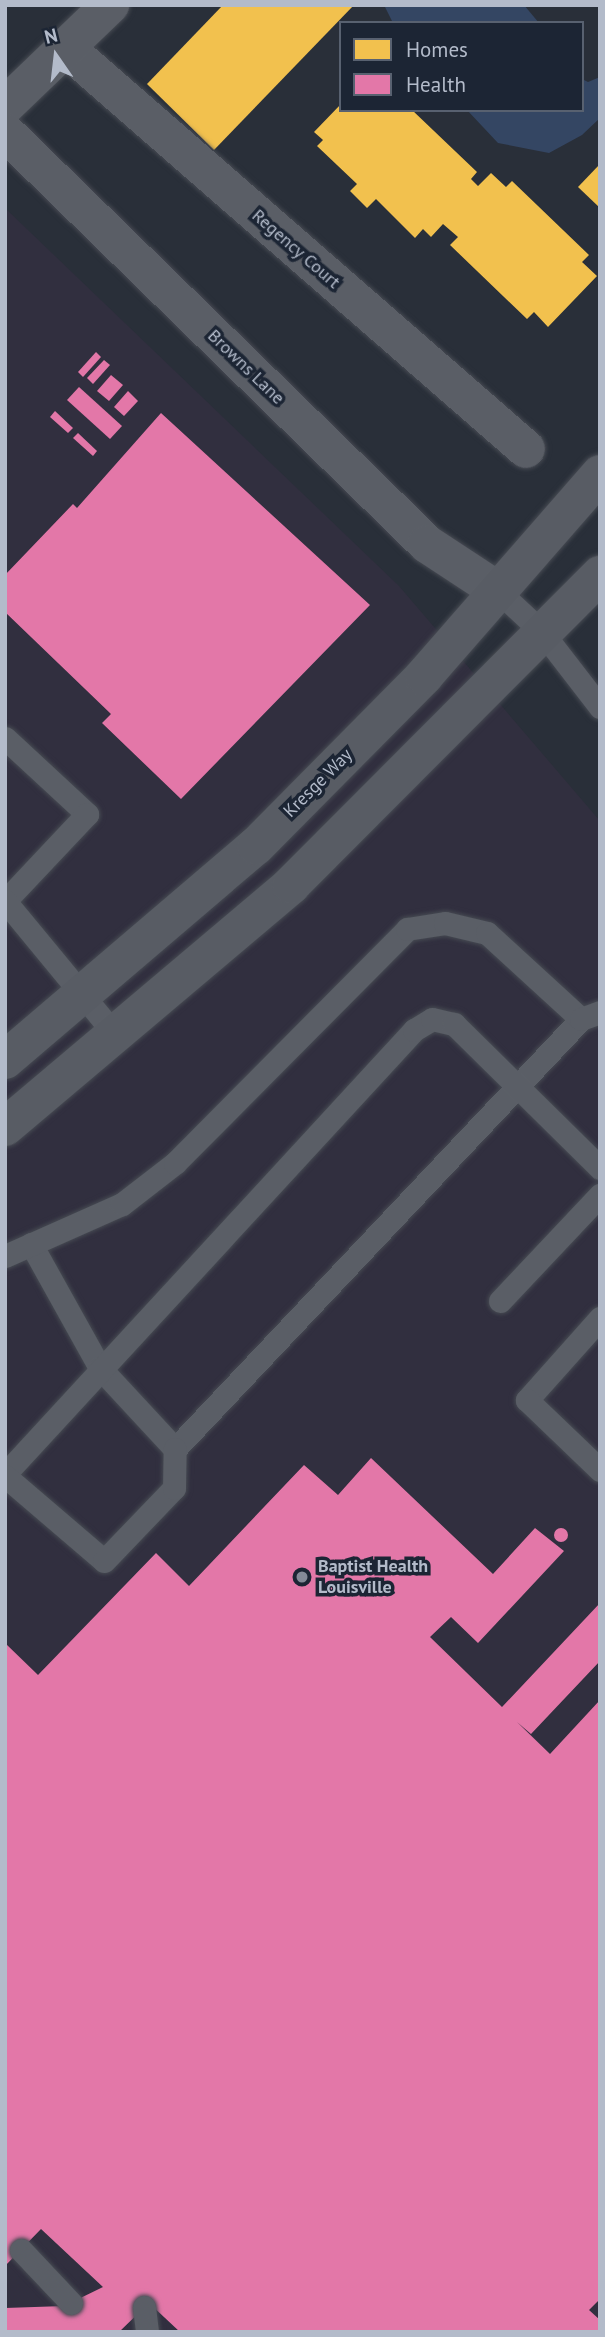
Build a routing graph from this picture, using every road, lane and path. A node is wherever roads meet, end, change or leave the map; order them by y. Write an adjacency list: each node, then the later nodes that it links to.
1 (100, 8): 2 (street)
2 (66, 48): 3 (street); 5 (street, Regency Court)
3 (5, 106)
4 (5, 132): 8 (street, Browns Lane)
5 (526, 449)
6 (600, 474): 8 (street, Kresge Way)
7 (600, 575): 9 (street)
8 (497, 590): 9 (lane); 12 (street, Kresge Way)
9 (542, 632): 10 (lane); 14 (street)
10 (600, 707)
11 (5, 738): 12 (lane)
12 (84, 995): 14 (lane); 15 (street, Kresge Way)
13 (591, 1016): 16 (lane); 20 (lane)
14 (113, 1032): 17 (street)
15 (5, 1060)
16 (519, 1087): 18 (lane); 24 (lane); 25 (lane)
17 (5, 1127)
18 (600, 1168)
19 (600, 1195): 22 (lane)
20 (31, 1244): 21 (lane); 24 (lane)
21 (5, 1255)
22 (500, 1301)
23 (600, 1318): 26 (lane)
24 (100, 1368): 25 (lane); 27 (lane)
25 (176, 1449): 27 (lane)
26 (600, 1470)
27 (5, 1475)
28 (21, 2250): 29 (lane)
29 (71, 2303)
30 (144, 2307): 31 (lane)
31 (147, 2332)

